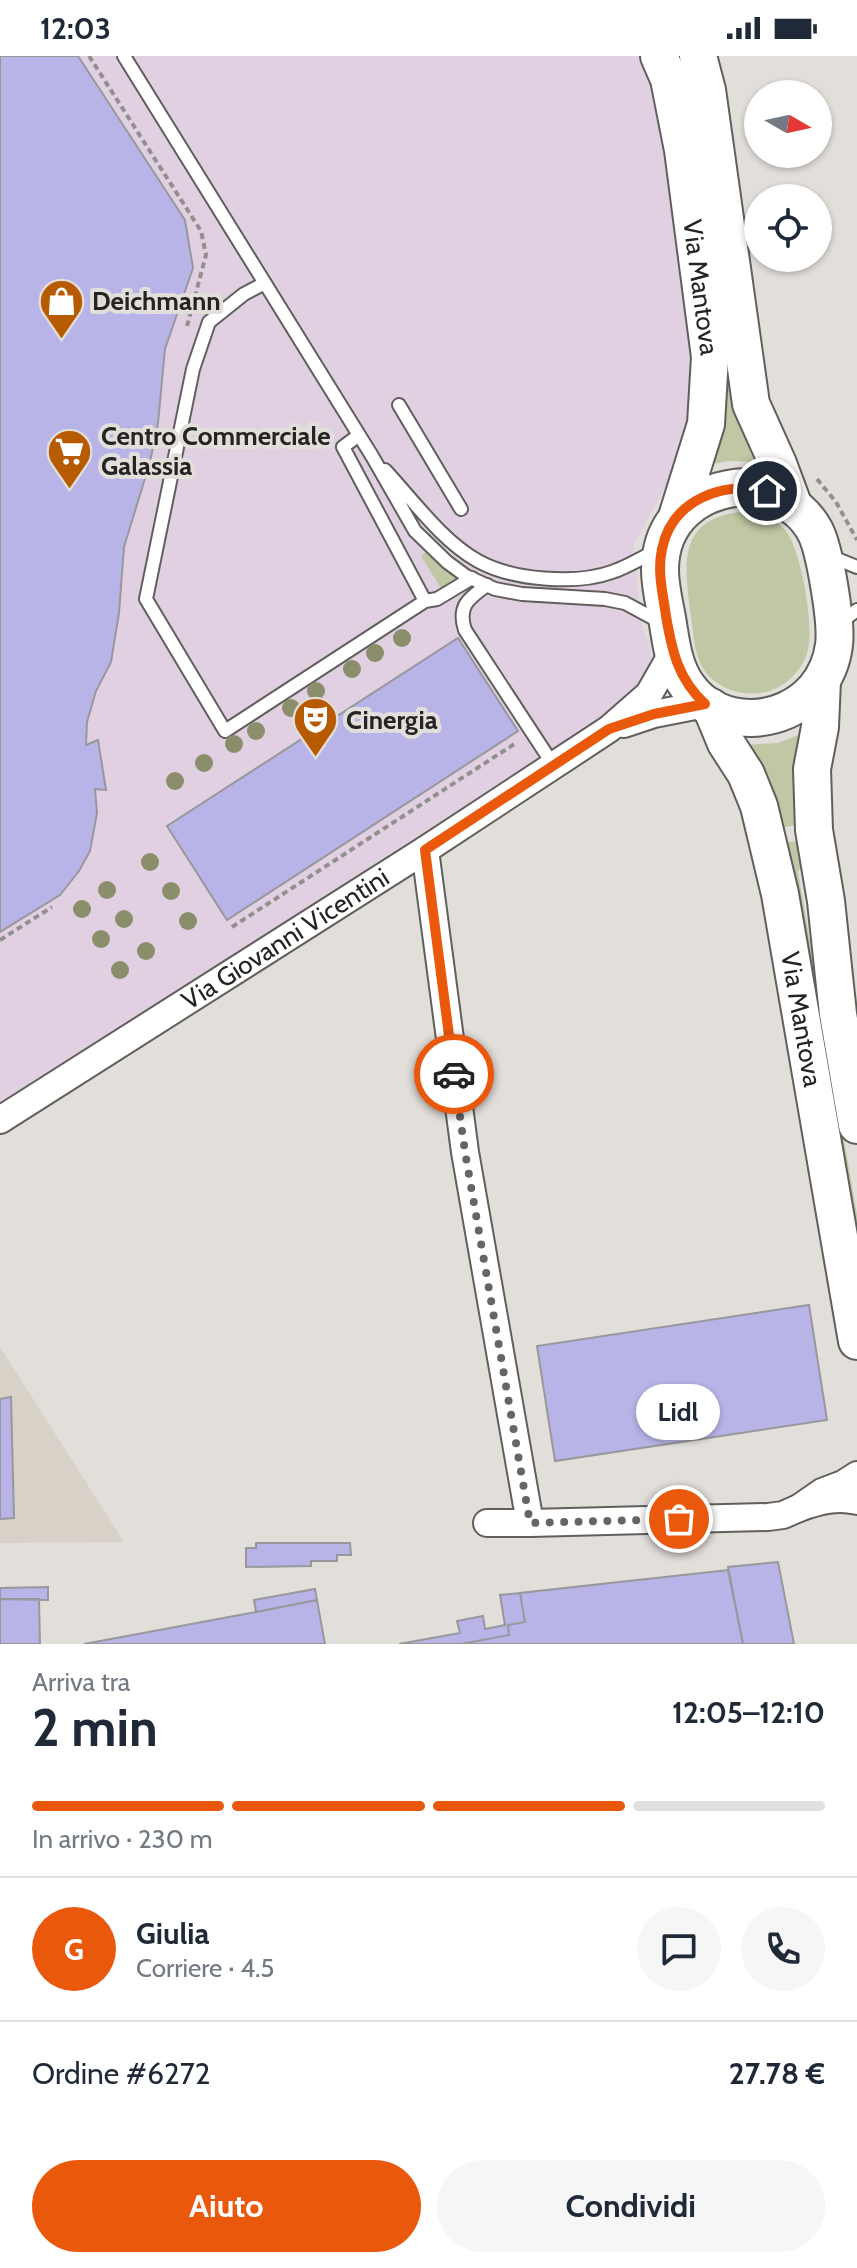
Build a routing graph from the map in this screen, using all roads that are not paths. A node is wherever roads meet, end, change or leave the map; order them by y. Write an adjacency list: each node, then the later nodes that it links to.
1 (124, 56): 4 (lane)
2 (659, 56): 10 (main road, Via Mantova)
3 (698, 56): 8 (main road, Via Mantova)
4 (265, 283): 6 (lane); 15 (lane)
5 (399, 405): 9 (lane)
6 (359, 435): 7 (lane); 15 (lane)
7 (372, 456): 10 (lane); 13 (lane)
8 (794, 507): 10 (main road, Via Mantova); 11 (main road, Via Mantova)
9 (461, 509)
10 (670, 532): 17 (main road, Via Mantova)
11 (822, 553): 12 (lane); 16 (main road, Via Mantova)
12 (857, 567)
13 (472, 578): 14 (lane); 15 (lane)
14 (487, 585): 17 (lane); 21 (lane)
15 (425, 601)
16 (846, 619): 18 (main road, Via Mantova)
17 (670, 639): 19 (main road, Via Mantova); 20 (street, Via Giovanni Vicentini)
18 (822, 680): 19 (main road, Via Mantova); 24 (main road, Via Mantova)
19 (708, 706): 20 (street, Via Giovanni Vicentini); 25 (main road, Via Mantova)
20 (609, 729): 21 (street, Via Giovanni Vicentini)
21 (554, 766): 22 (street, Via Giovanni Vicentini)
22 (425, 850): 23 (street, Via Giovanni Vicentini); 30 (street)
23 (0, 1120)
24 (857, 1125)
25 (857, 1341)
26 (857, 1475): 28 (street)
27 (857, 1501): 28 (street)
28 (799, 1508): 30 (street)
29 (487, 1523): 30 (street)
30 (530, 1523)

